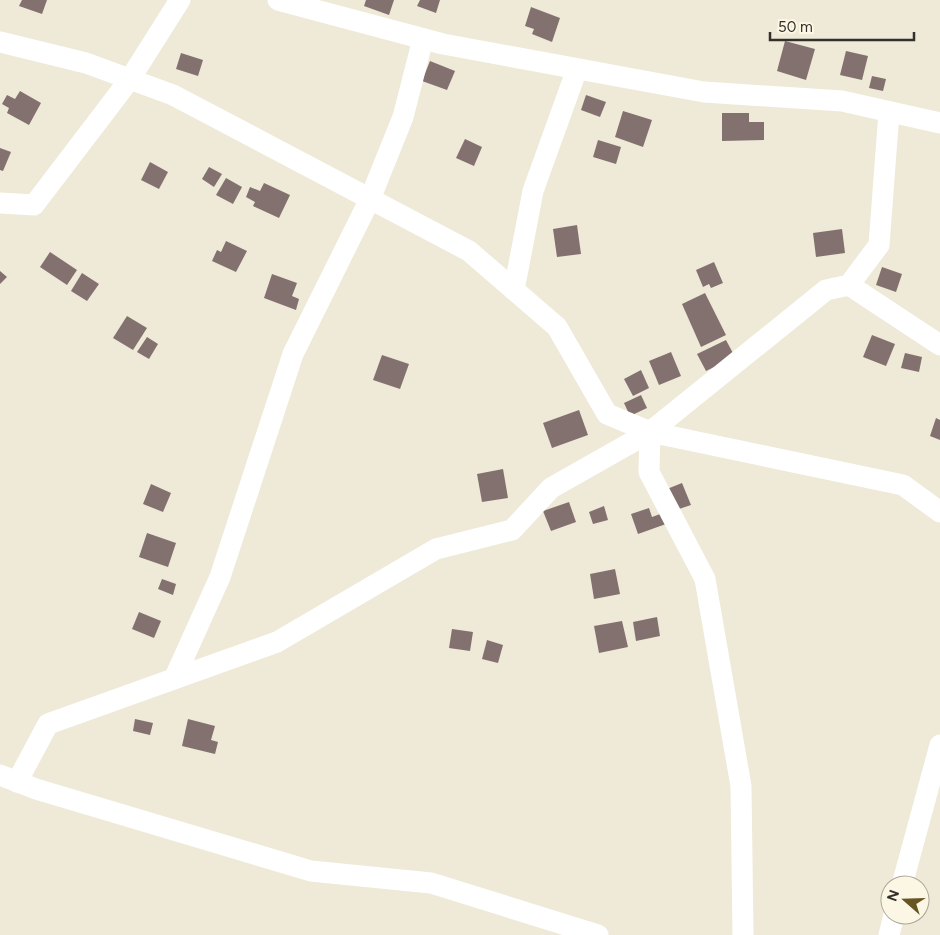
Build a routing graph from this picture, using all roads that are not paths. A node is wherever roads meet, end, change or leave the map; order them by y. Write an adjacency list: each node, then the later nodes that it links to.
1 (180, 0): 6 (street)
2 (278, 0): 3 (street)
3 (423, 39): 5 (street); 9 (street)
4 (0, 42): 6 (street)
5 (577, 69): 7 (street); 12 (street)
6 (130, 79): 9 (street); 10 (street)
7 (888, 112): 8 (street); 11 (street)
8 (940, 123)
9 (370, 199): 12 (street); 16 (street)
10 (0, 203)
11 (849, 284): 13 (street); 14 (street)
12 (514, 290): 14 (street)
13 (940, 345)
14 (650, 432): 15 (street); 16 (street); 21 (street)
15 (940, 512)
16 (174, 679): 18 (street)
17 (940, 745): 19 (street)
18 (9, 779): 20 (street)
19 (905, 875)
20 (598, 935)
21 (743, 935)

